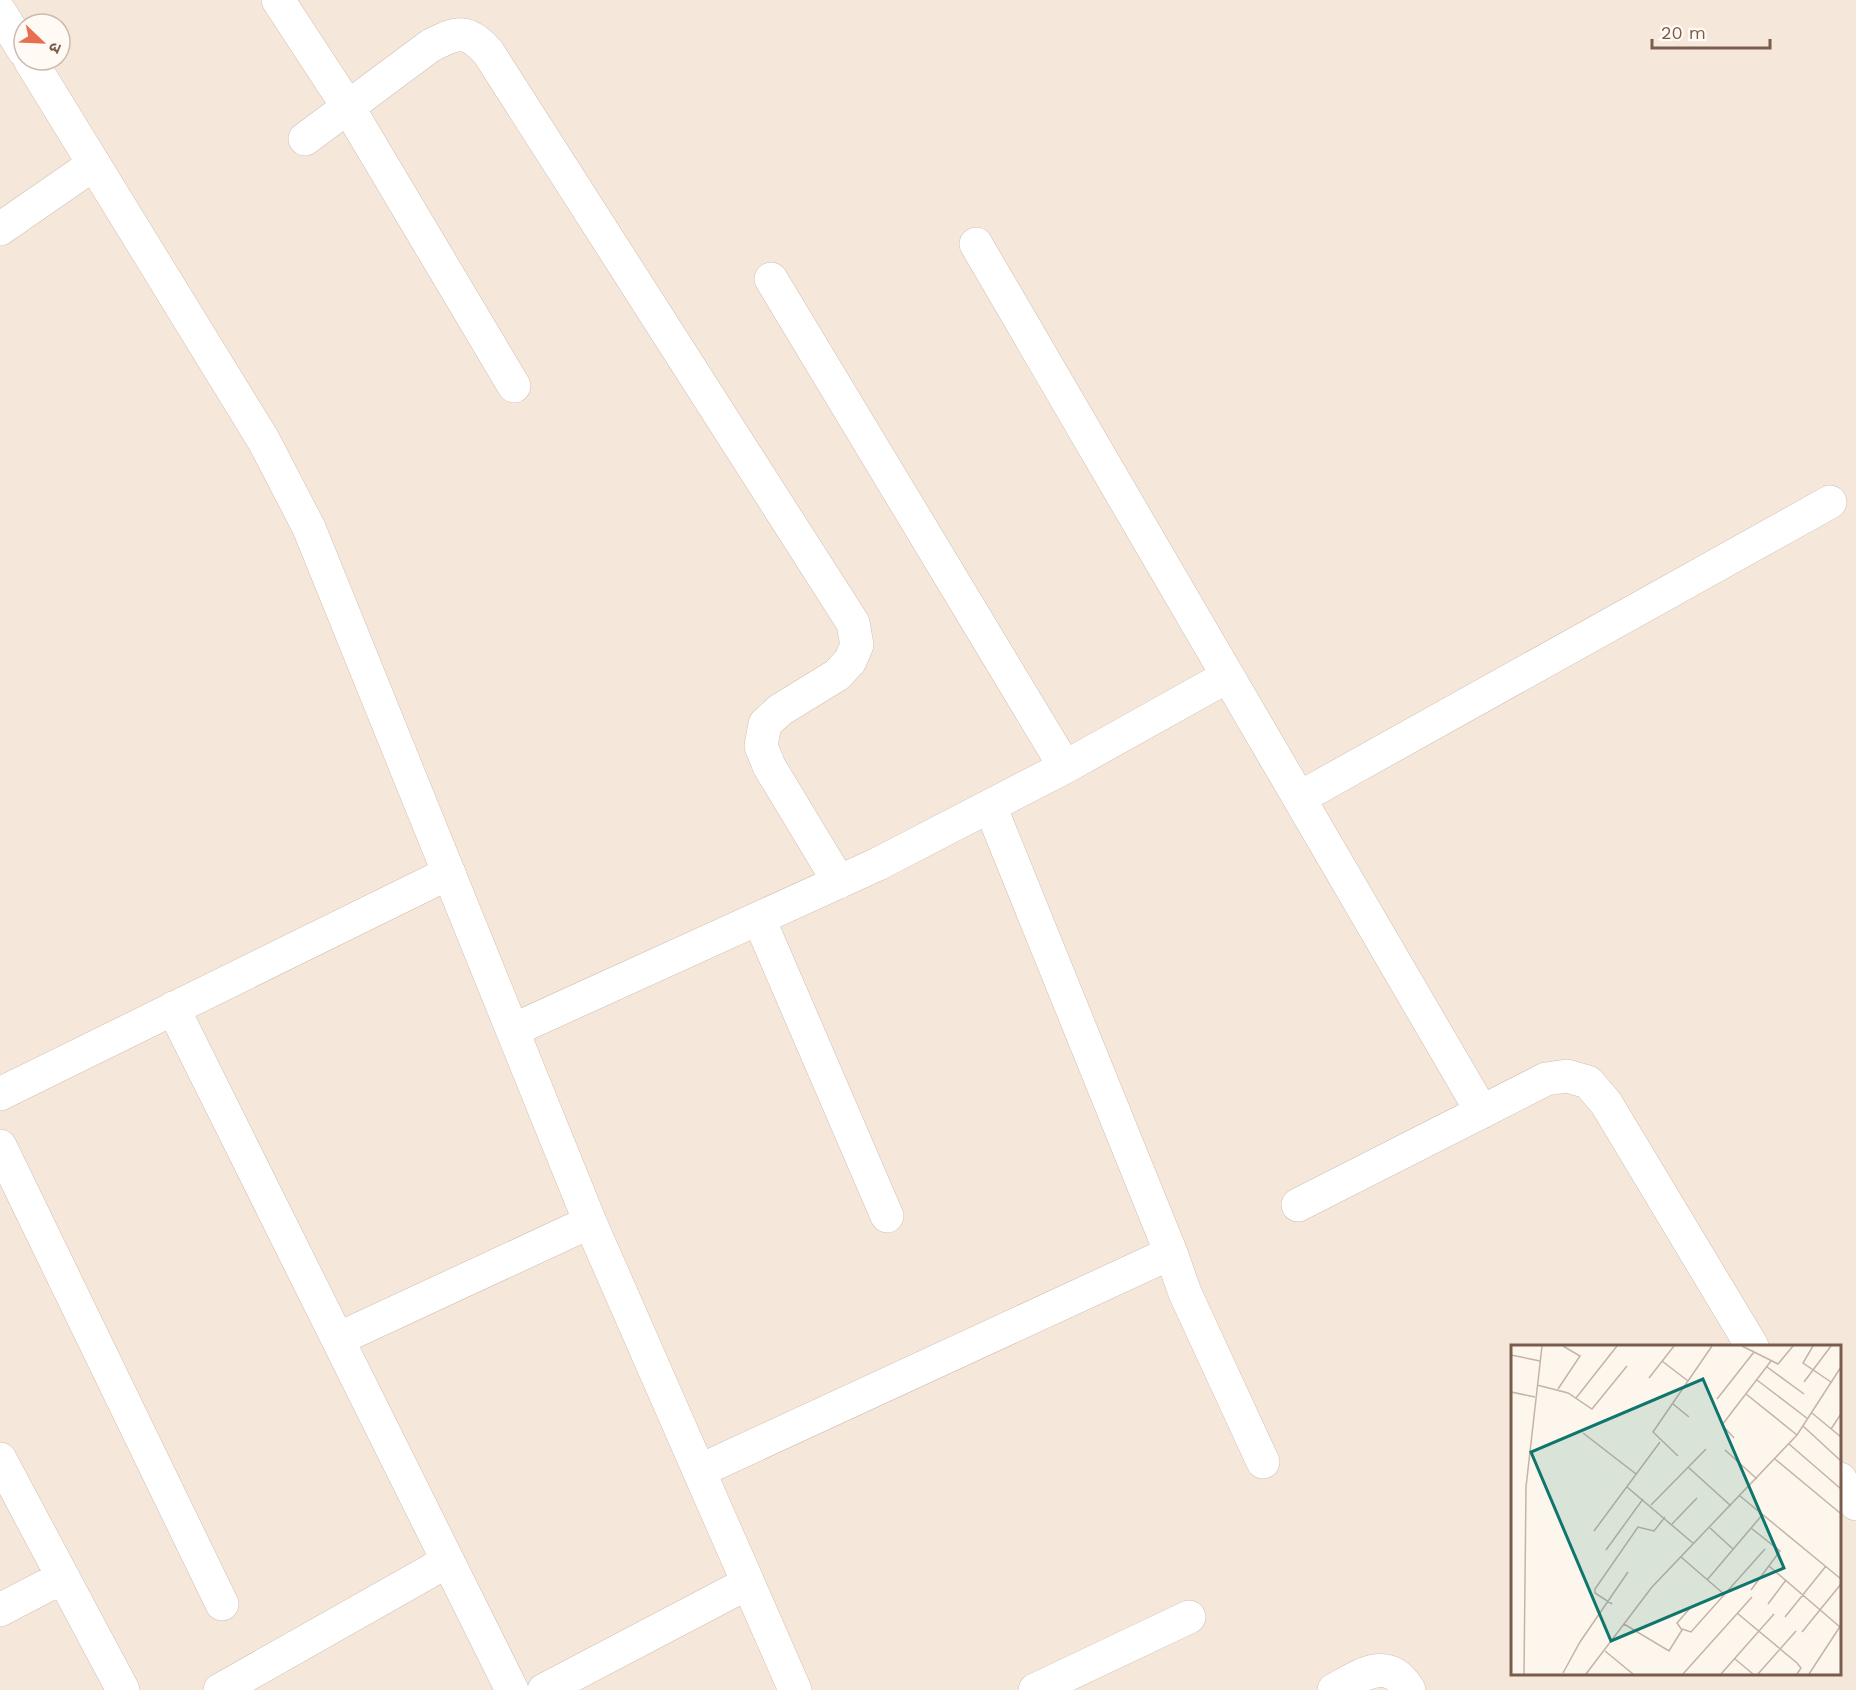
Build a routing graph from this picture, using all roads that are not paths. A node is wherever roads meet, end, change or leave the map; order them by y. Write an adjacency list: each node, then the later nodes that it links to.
1 (278, 0): 5 (street)
2 (0, 12): 3 (street)
3 (12, 32)
4 (37, 72): 7 (street)
5 (348, 107): 6 (street); 11 (street); 18 (street)
6 (305, 139)
7 (94, 164): 8 (street); 17 (street)
8 (0, 229)
9 (976, 244): 13 (street)
10 (771, 279): 14 (street)
11 (514, 386)
12 (1830, 502): 15 (street)
13 (1228, 676): 14 (street); 15 (street)
14 (1065, 767): 16 (street)
15 (1299, 798): 23 (street)
16 (990, 806): 18 (street); 28 (street)
17 (449, 873): 20 (street); 21 (street)
18 (840, 882): 19 (street)
19 (759, 919): 21 (street); 26 (street)
20 (173, 1008): 22 (street); 29 (street)
21 (513, 1030): 27 (street)
22 (0, 1094)
23 (1482, 1112): 25 (street); 30 (street)
24 (0, 1146): 39 (street)
25 (1298, 1205)
26 (887, 1216)
27 (590, 1222): 29 (street); 33 (street)
28 (1171, 1253): 32 (street); 33 (street)
29 (338, 1339): 36 (street)
30 (1751, 1345)
31 (0, 1459): 37 (street)
32 (1263, 1462)
33 (699, 1471): 38 (street)
34 (1841, 1482): 35 (street)
35 (1856, 1504)
36 (448, 1560): 43 (street); 44 (street)
37 (63, 1576): 40 (street); 42 (street)
38 (748, 1583): 45 (street); 46 (street)
39 (222, 1604)
40 (0, 1610)
41 (1189, 1617): 47 (street)
42 (123, 1690)
43 (220, 1690)
44 (512, 1690)
45 (544, 1690)
46 (795, 1690)
47 (1035, 1690)
48 (1334, 1690): 49 (street)
49 (1409, 1690)

